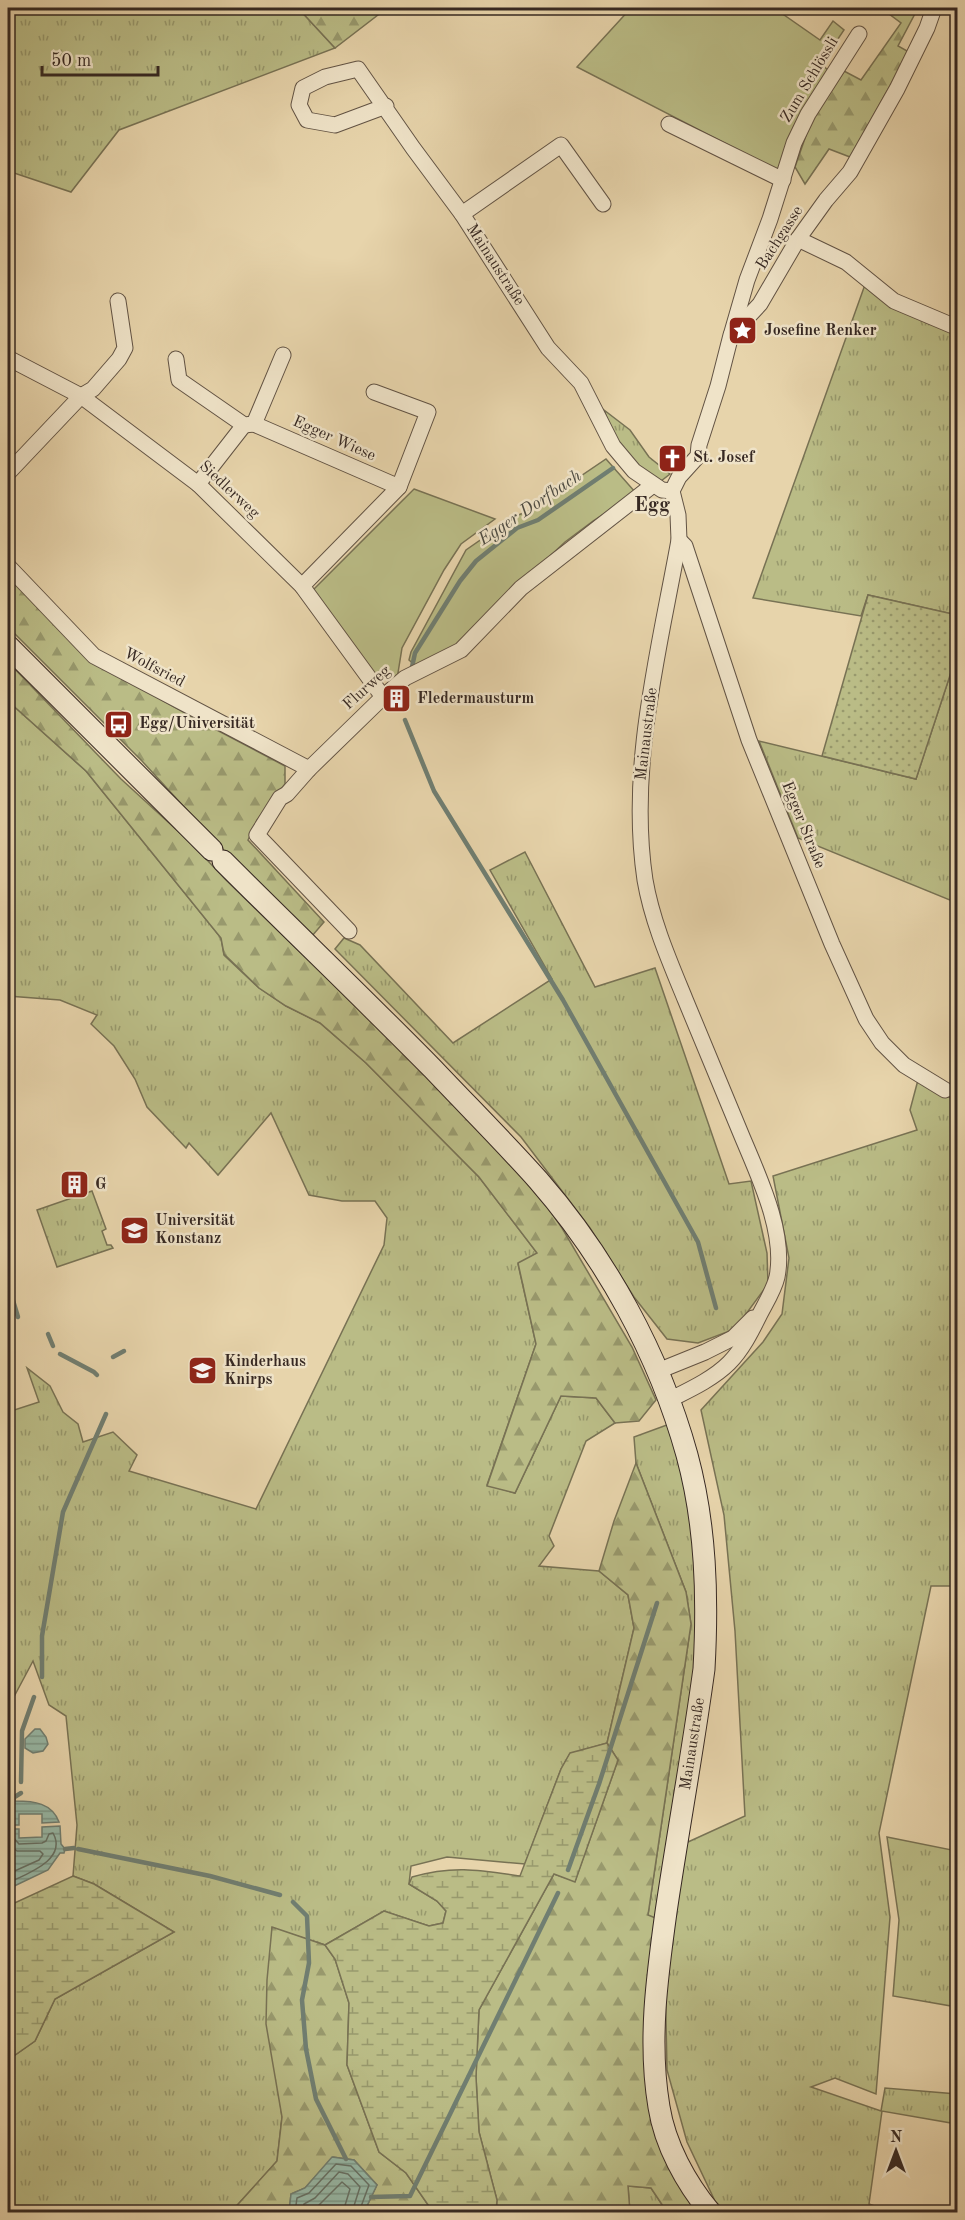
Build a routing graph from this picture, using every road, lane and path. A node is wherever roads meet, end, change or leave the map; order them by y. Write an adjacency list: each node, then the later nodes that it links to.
1 (934, 8): 8 (street, Bachgasse)
2 (859, 34): 5 (street, Zum Schlössli)
3 (386, 106): 3 (street, Mainaustraße); 7 (street, Mainaustraße)
4 (669, 124): 5 (street)
5 (783, 180): 11 (street, Zum Schlössli)
6 (603, 204): 7 (street, Mainaustraße)
7 (462, 214): 20 (street, Mainaustraße)
8 (798, 239): 10 (street); 11 (street, Bachgasse)
9 (118, 301): 16 (street)
10 (957, 328)
11 (731, 334): 22 (street, Bachgasse)
12 (283, 355): 17 (street)
13 (8, 358): 16 (street, Siedlerweg)
14 (176, 359): 17 (street, Egger Wiese)
15 (374, 392): 21 (street)
16 (81, 396): 18 (street); 19 (street, Siedlerweg)
17 (249, 424): 19 (street); 21 (street, Egger Wiese)
18 (8, 473)
19 (198, 484): 25 (street, Siedlerweg)
20 (653, 485): 22 (street, Mainaustraße); 27 (street, Flurweg)
21 (399, 487): 25 (street)
22 (672, 490): 23 (street, Mainaustraße)
23 (679, 540): 30 (street, Egger Straße); 31 (street, Mainaustraße)
24 (8, 566): 28 (street, Wolfsried)
25 (302, 586): 27 (street, Siedlerweg)
26 (8, 646): 32 (main road)
27 (383, 696): 28 (street, Flurweg)
28 (309, 769): 29 (street, Flurweg)
29 (349, 931)
30 (945, 1090)
31 (764, 1308): 32 (street, Mainaustraße); 33 (street, Mainaustraße)
32 (658, 1371): 33 (main road)
33 (669, 1400): 34 (main road, Mainaustraße)
34 (710, 2212)

